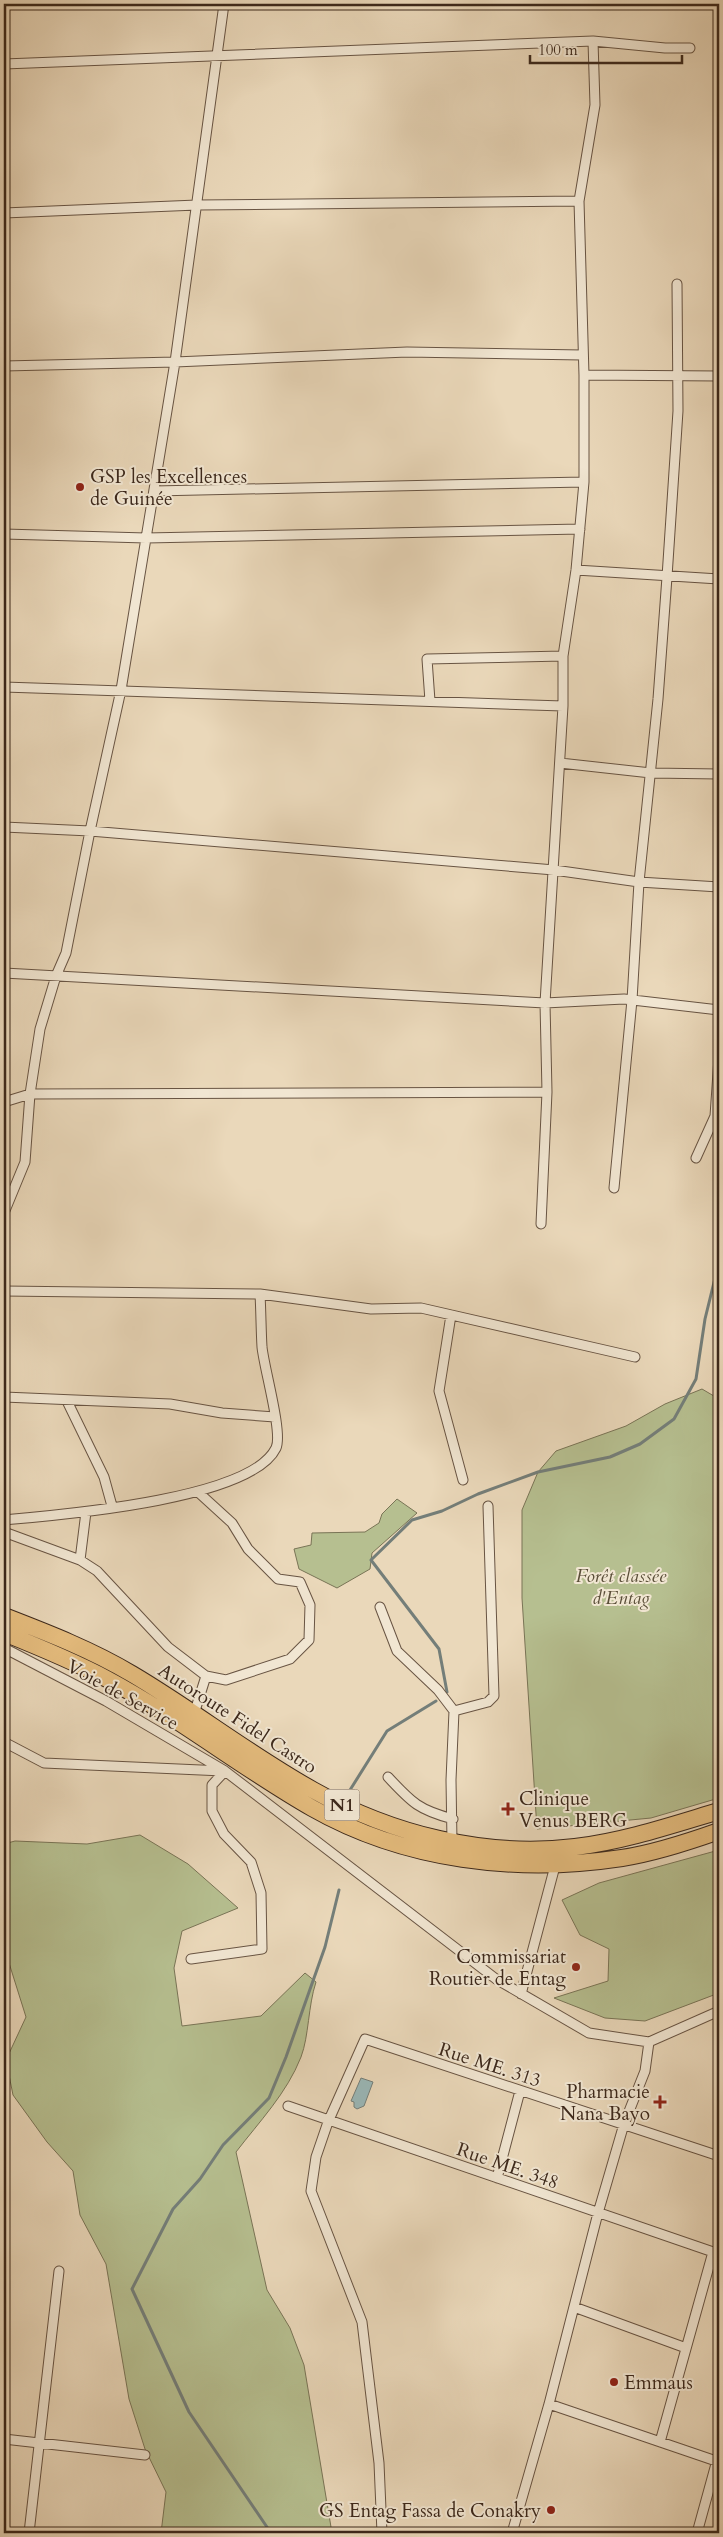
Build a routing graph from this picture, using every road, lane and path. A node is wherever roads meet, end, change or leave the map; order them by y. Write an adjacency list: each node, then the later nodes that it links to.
1 (224, 4): 4 (street)
2 (593, 41): 3 (street); 4 (street); 6 (street)
3 (690, 48)
4 (215, 54): 5 (street); 7 (street)
5 (4, 64)
6 (579, 201): 7 (street); 10 (street)
7 (197, 205): 8 (street); 11 (street)
8 (4, 213)
9 (677, 284): 14 (street)
10 (582, 355): 11 (street); 13 (street)
11 (175, 362): 12 (street); 17 (street)
12 (4, 366)
13 (584, 375): 14 (street); 16 (street)
14 (678, 375): 15 (street); 22 (street)
15 (719, 376)
16 (584, 482): 17 (street); 18 (street)
17 (154, 491): 20 (street)
18 (580, 529): 20 (street); 21 (street)
19 (4, 534): 20 (street)
20 (146, 538): 26 (street)
21 (576, 570): 22 (street); 24 (street)
22 (667, 576): 23 (street); 30 (street)
23 (719, 579)
24 (563, 656): 27 (street); 28 (street)
25 (4, 687): 26 (street)
26 (121, 690): 27 (street); 33 (street)
27 (430, 701): 28 (street)
28 (563, 706): 29 (street)
29 (560, 764): 30 (street); 34 (street)
30 (651, 772): 31 (street); 35 (street)
31 (719, 774)
32 (4, 827): 33 (street)
33 (90, 832): 34 (street); 38 (street)
34 (554, 870): 35 (street); 40 (street)
35 (639, 882): 36 (street); 39 (street)
36 (719, 887)
37 (4, 973): 38 (street)
38 (56, 976): 40 (street); 44 (street)
39 (632, 1000): 40 (street); 41 (street); 47 (street)
40 (545, 1003): 43 (street)
41 (719, 1010)
42 (719, 1058): 46 (street)
43 (548, 1092): 44 (street); 50 (street)
44 (30, 1094): 45 (street); 48 (street)
45 (4, 1102)
46 (696, 1158)
47 (614, 1188)
48 (6, 1202): 49 (street)
49 (4, 1213)
50 (541, 1224)
51 (4, 1291): 52 (street)
52 (260, 1294): 53 (street); 57 (street)
53 (451, 1315): 54 (street); 58 (street)
54 (635, 1357)
55 (4, 1397): 56 (street)
56 (67, 1401): 57 (street); 60 (street)
57 (275, 1417): 59 (street)
58 (463, 1480)
59 (198, 1492): 60 (street); 70 (street)
60 (112, 1506): 62 (street)
61 (488, 1506): 71 (street)
62 (86, 1512): 63 (street); 65 (street)
63 (4, 1520)
64 (4, 1532): 65 (street)
65 (80, 1560): 70 (street)
66 (380, 1607): 71 (street)
67 (4, 1616): 72 (highway, Autoroute Fidel Castro / N1)
68 (4, 1633): 74 (highway, Autoroute Fidel Castro / N1)
69 (4, 1648): 74 (street, Voie de Service)
70 (206, 1676): 72 (street)
71 (454, 1711): 77 (street)
72 (194, 1714): 79 (highway, Autoroute Fidel Castro / N1)
73 (4, 1742): 74 (street)
74 (230, 1765): 80 (highway, Autoroute Fidel Castro / N1); 81 (street); 82 (street, Voie de Service)
75 (388, 1778): 77 (street)
76 (719, 1811): 79 (highway, Autoroute Fidel Castro / N1)
77 (453, 1819): 79 (street)
78 (719, 1831): 80 (highway, Autoroute Fidel Castro / N1)
79 (452, 1842)
80 (555, 1866): 82 (street)
81 (191, 1959)
82 (521, 1994): 84 (street, Voie de Service)
83 (719, 2011): 84 (street)
84 (648, 2042): 88 (street)
85 (520, 2091): 87 (street, Rue ME. 313); 88 (street, Rue ME. 313); 90 (street)
86 (288, 2106): 87 (street, Rue ME. 348)
87 (328, 2122): 90 (street, Rue ME. 348); 103 (street)
88 (624, 2124): 89 (street, Rue ME. 313); 91 (street)
89 (719, 2156)
90 (496, 2178): 91 (street, Rue ME. 348)
91 (598, 2213): 92 (street, Rue ME. 348); 94 (street)
92 (716, 2253): 95 (street)
93 (59, 2271): 99 (street)
94 (574, 2307): 95 (street); 96 (street)
95 (686, 2348): 98 (street)
96 (549, 2404): 98 (street); 104 (street)
97 (4, 2438): 99 (street)
98 (660, 2442): 101 (street)
99 (39, 2443): 100 (street); 102 (street)
100 (145, 2455)
101 (719, 2459): 105 (street)
102 (29, 2533)
103 (382, 2533)
104 (512, 2533)
105 (698, 2533)

